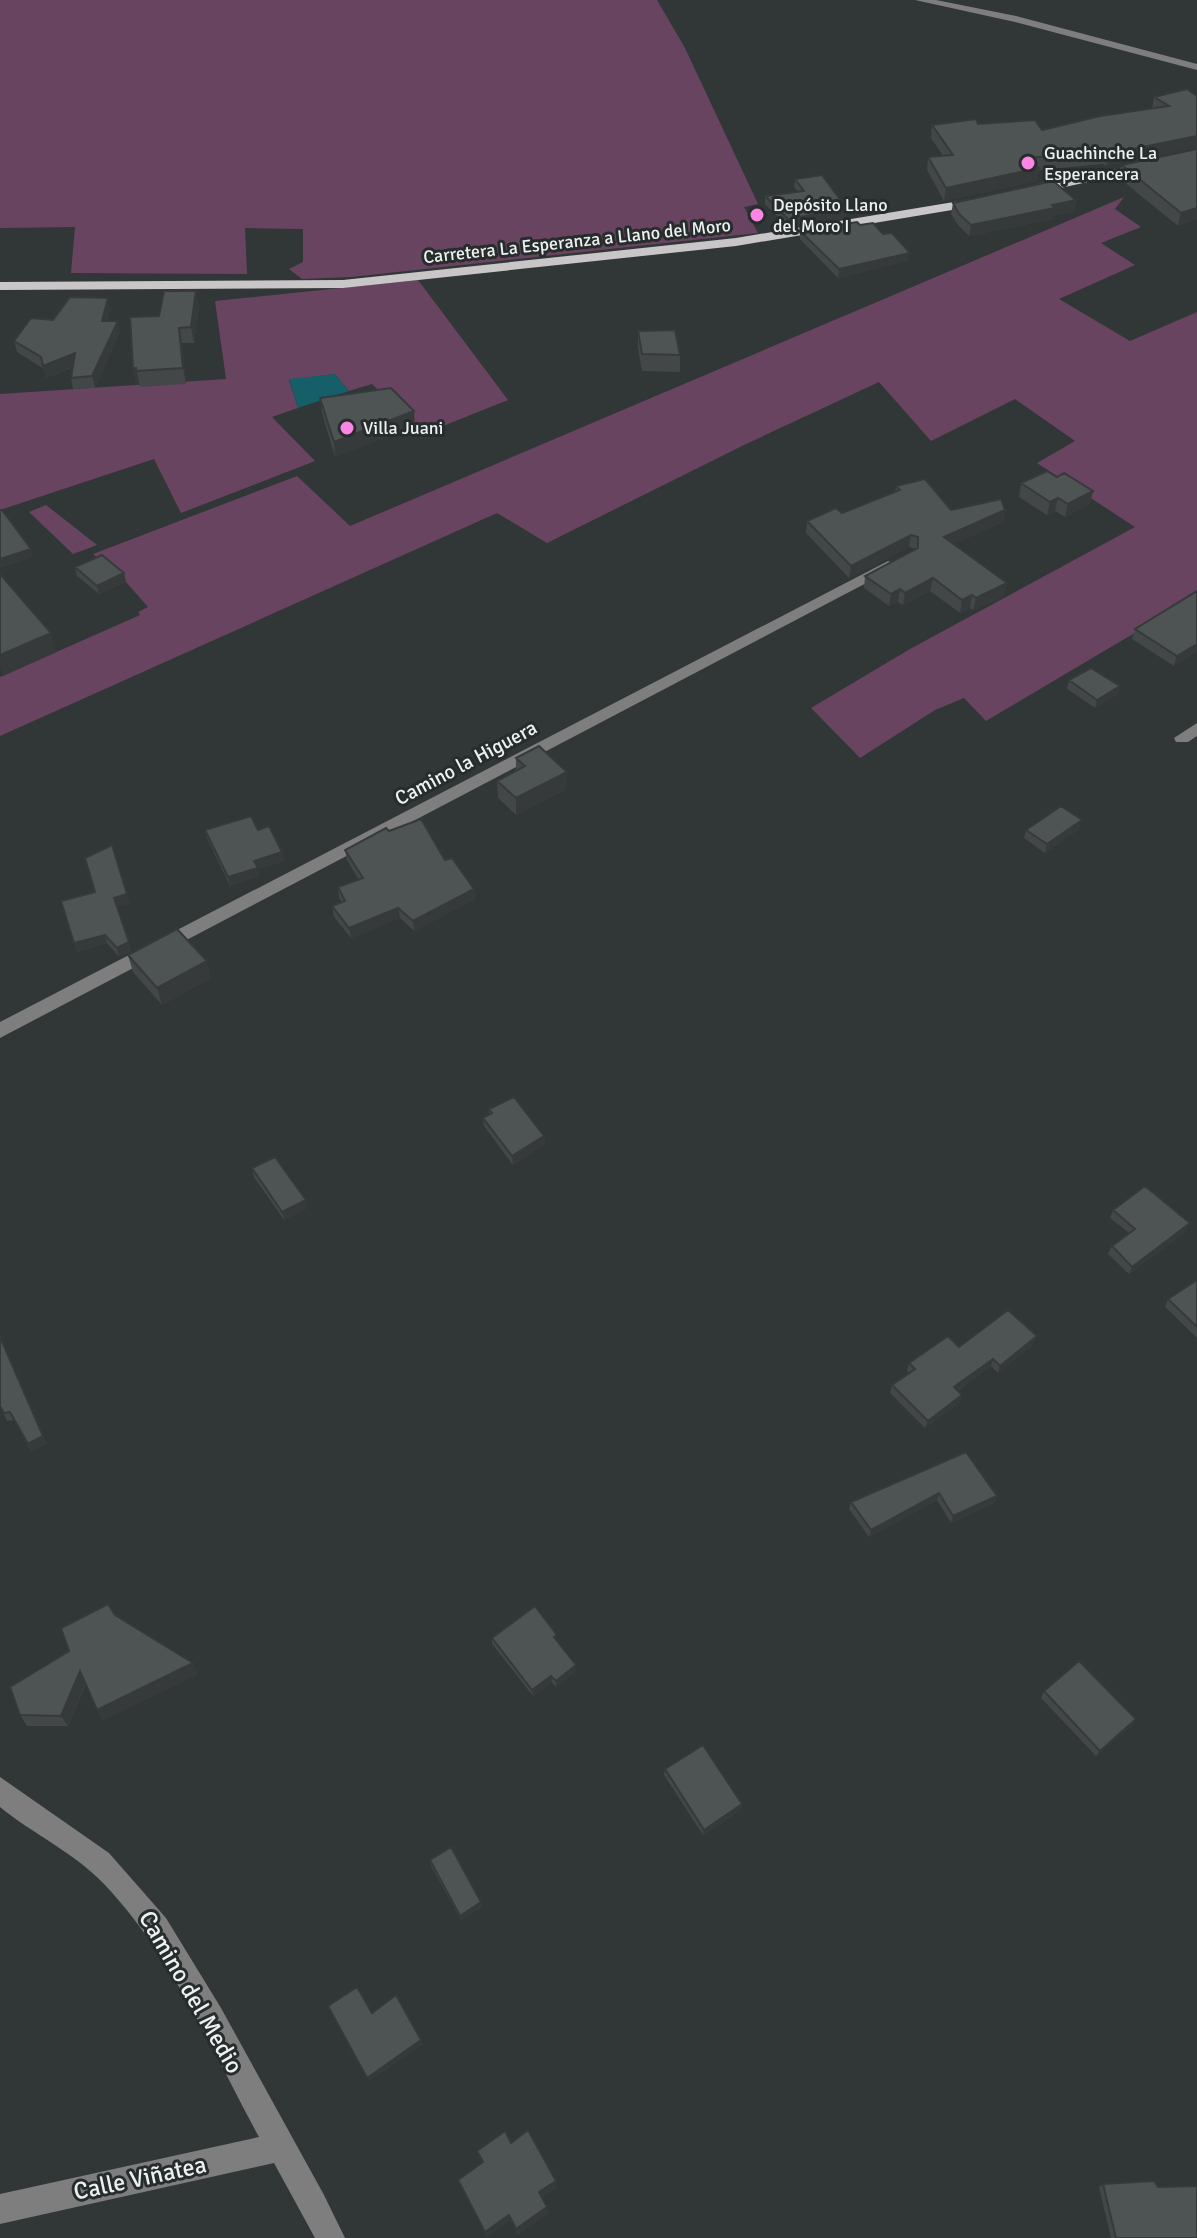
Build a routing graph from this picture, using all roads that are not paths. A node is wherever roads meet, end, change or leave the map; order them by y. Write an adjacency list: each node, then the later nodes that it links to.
1 (920, 0): 2 (street)
2 (1197, 67)
3 (1197, 154): 4 (main road)
4 (1018, 193)
5 (989, 199): 6 (main road, Carretera La Esperanza a Llano del Moro)
6 (0, 286)
7 (910, 555): 10 (street, Camino la Higuera)
8 (1197, 728): 9 (street)
9 (1182, 738)
10 (0, 1031)
11 (0, 1790): 12 (street, Camino del Medio)
12 (280, 2147): 13 (street, Calle Viñatea); 14 (street, Camino del Medio)
13 (0, 2209)
14 (330, 2238)

